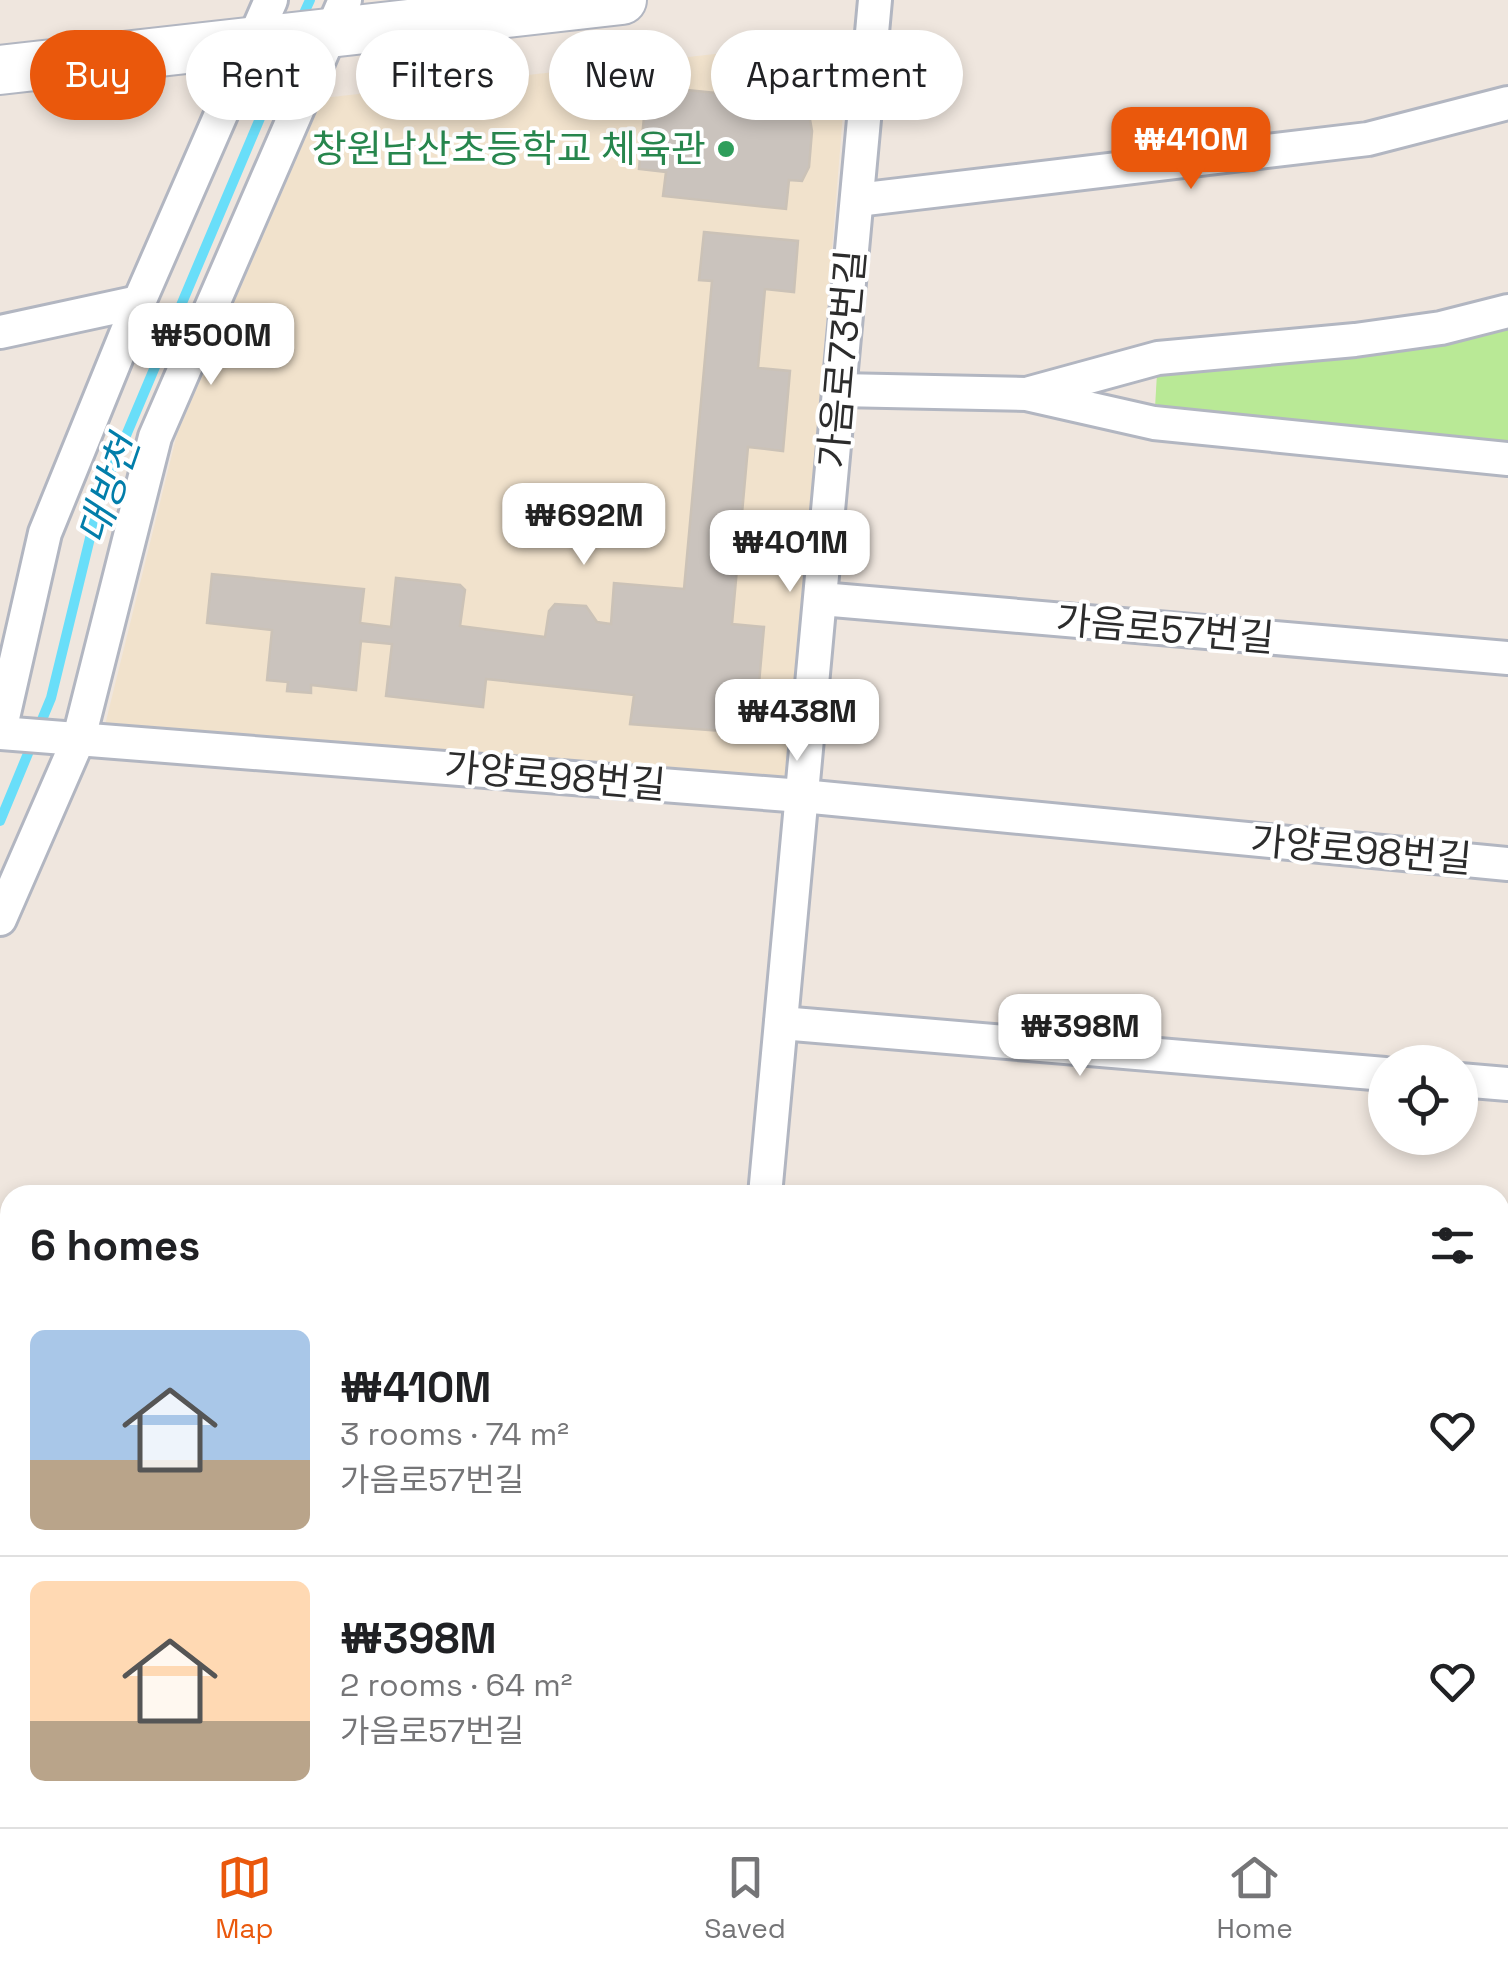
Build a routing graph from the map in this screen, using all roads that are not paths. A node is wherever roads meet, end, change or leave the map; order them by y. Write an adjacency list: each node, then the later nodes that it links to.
1 (622, 0): 3 (street)
2 (874, 0): 7 (street, 가음로73번길)
3 (331, 22): 4 (street); 17 (street)
4 (263, 27): 5 (street); 8 (street)
5 (0, 70)
6 (1508, 103): 7 (street)
7 (857, 200): 11 (street, 가음로73번길)
8 (139, 302): 10 (street); 16 (street)
9 (1508, 311): 12 (street)
10 (0, 332)
11 (839, 390): 12 (street); 14 (street, 가음로73번길)
12 (1026, 394): 13 (street)
13 (1508, 458)
14 (821, 599): 15 (street, 가음로57번길); 18 (street, 가음로73번길)
15 (1508, 658)
16 (0, 732): 17 (street, 가양로98번길)
17 (78, 738): 18 (street, 가양로98번길); 20 (street)
18 (802, 796): 19 (street, 가양로98번길); 21 (street, 가음로73번길)
19 (1508, 864)
20 (0, 919)
21 (781, 1022): 22 (street); 25 (street, 가음로73번길)
22 (1368, 1073)
23 (1478, 1082): 24 (street)
24 (1508, 1084)
25 (766, 1185)

